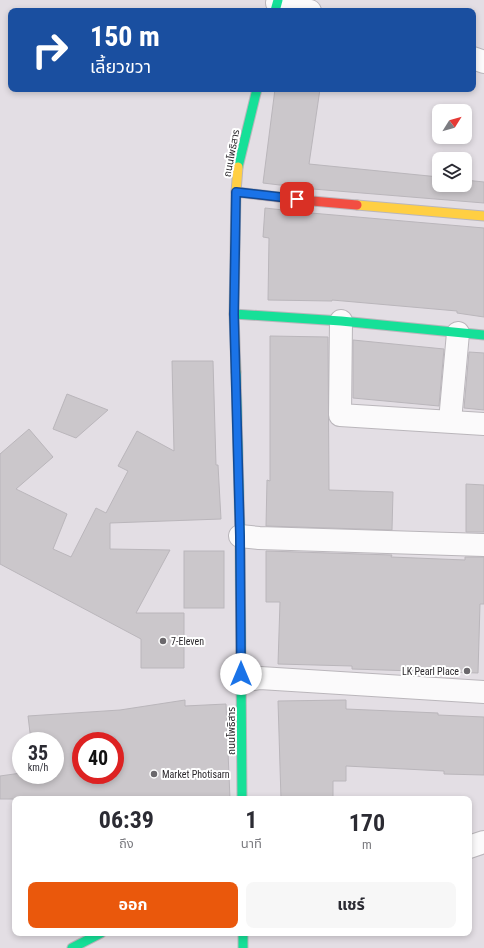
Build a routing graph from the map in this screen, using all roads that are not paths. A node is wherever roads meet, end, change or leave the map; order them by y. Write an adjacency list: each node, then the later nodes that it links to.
1 (277, 5): 2 (street)
2 (294, 8)
3 (255, 92): 4 (street, ถนนโพธิสาร)
4 (236, 192): 5 (street); 6 (street, ถนนโพธิสาร)
5 (484, 216)
6 (234, 314): 7 (street); 12 (street, ถนนโพธิสาร)
7 (342, 321): 8 (street); 10 (street)
8 (458, 333): 9 (street); 10 (street)
9 (484, 335)
10 (450, 421): 11 (street)
11 (484, 424)
12 (240, 536): 13 (street); 14 (street, ถนนโพธิสาร)
13 (484, 545)
14 (242, 681): 15 (street); 16 (street, ถนนโพธิสาร)
15 (484, 692)
16 (242, 796)
17 (484, 842): 18 (street)
18 (472, 846)
19 (95, 936): 21 (street)
20 (243, 936): 22 (street)
21 (72, 948)
22 (243, 948)

